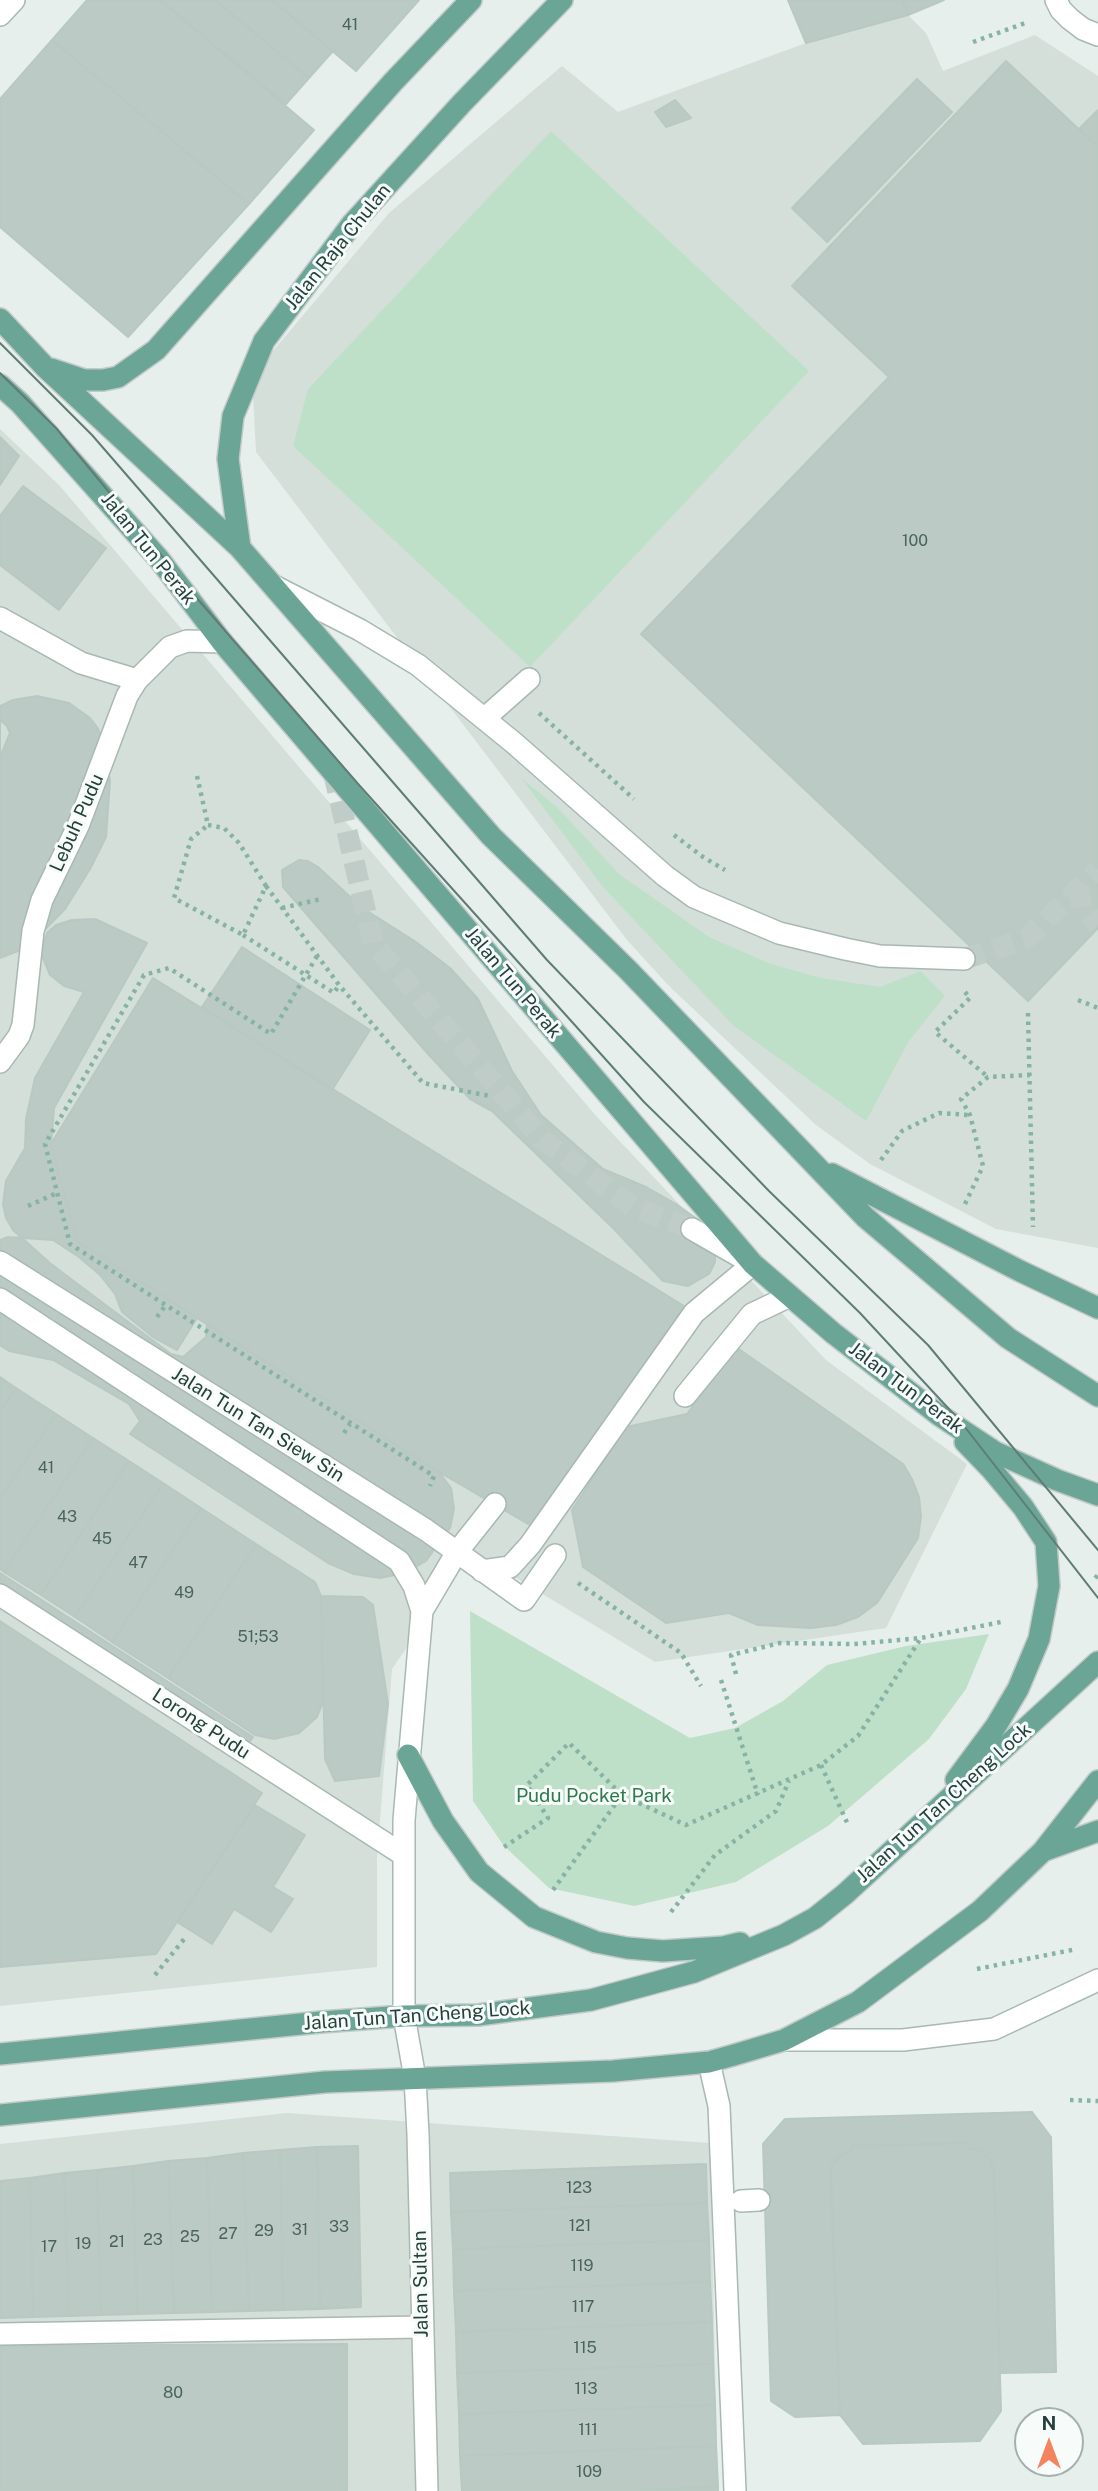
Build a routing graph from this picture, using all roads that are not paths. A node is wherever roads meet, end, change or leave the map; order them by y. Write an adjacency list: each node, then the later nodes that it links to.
1 (14, 0): 5 (street)
2 (471, 0): 8 (main road)
3 (562, 0): 10 (main road, Jalan Raja Chulan)
4 (1056, 0): 6 (street)
5 (0, 15)
6 (1098, 35)
7 (0, 320): 8 (main road)
8 (46, 368): 10 (main road)
9 (0, 386): 13 (main road, Jalan Tun Perak)
10 (240, 548): 11 (main road)
11 (274, 586): 16 (street); 19 (main road)
12 (0, 618): 14 (street)
13 (222, 642): 14 (street, Lebuh Pudu); 22 (main road, Jalan Tun Perak)
14 (137, 680): 18 (street, Lebuh Pudu)
15 (523, 684): 16 (street)
16 (485, 718): 17 (street)
17 (964, 958)
18 (0, 1062)
19 (818, 1167): 25 (main road); 27 (main road)
20 (692, 1229): 22 (street)
21 (0, 1262): 31 (street, Jalan Tun Tan Siew Sin)
22 (753, 1264): 23 (main road, Jalan Tun Perak); 33 (street)
23 (790, 1296): 26 (street); 28 (main road, Jalan Tun Perak)
24 (0, 1299): 35 (street, Jalan Tun Tan Siew Sin)
25 (1098, 1308)
26 (685, 1396)
27 (1098, 1396)
28 (939, 1415): 29 (main road, Jalan Tun Perak); 39 (main road)
29 (1098, 1495)
30 (495, 1504): 31 (street)
31 (457, 1552): 33 (street); 35 (street, Jalan Tun Tan Siew Sin)
32 (555, 1555): 33 (street)
33 (482, 1571)
34 (0, 1595): 42 (street, Lorong Pudu)
35 (422, 1611): 37 (street, Jalan Tun Tan Siew Sin)
36 (1098, 1662): 39 (main road, Jalan Tun Tan Cheng Lock)
37 (408, 1755): 42 (street, Jalan Tun Tan Siew Sin); 43 (main road)
38 (1098, 1781): 41 (main road)
39 (925, 1820): 43 (main road, Jalan Tun Tan Cheng Lock)
40 (1098, 1831): 41 (main road)
41 (1043, 1850): 46 (main road)
42 (402, 1854): 45 (street, Jalan Tun Tan Siew Sin)
43 (784, 1935): 45 (main road, Jalan Tun Tan Cheng Lock)
44 (1098, 1980): 46 (street)
45 (404, 2016): 47 (main road, Jalan Tun Tan Cheng Lock); 49 (street, Jalan Sultan)
46 (784, 2040): 48 (main road)
47 (0, 2054)
48 (709, 2062): 49 (main road); 54 (street)
49 (415, 2078): 50 (main road); 51 (street, Jalan Sultan)
50 (0, 2115)
51 (422, 2327): 52 (street); 53 (street, Jalan Sultan)
52 (0, 2334)
53 (427, 2491)
54 (735, 2491)

